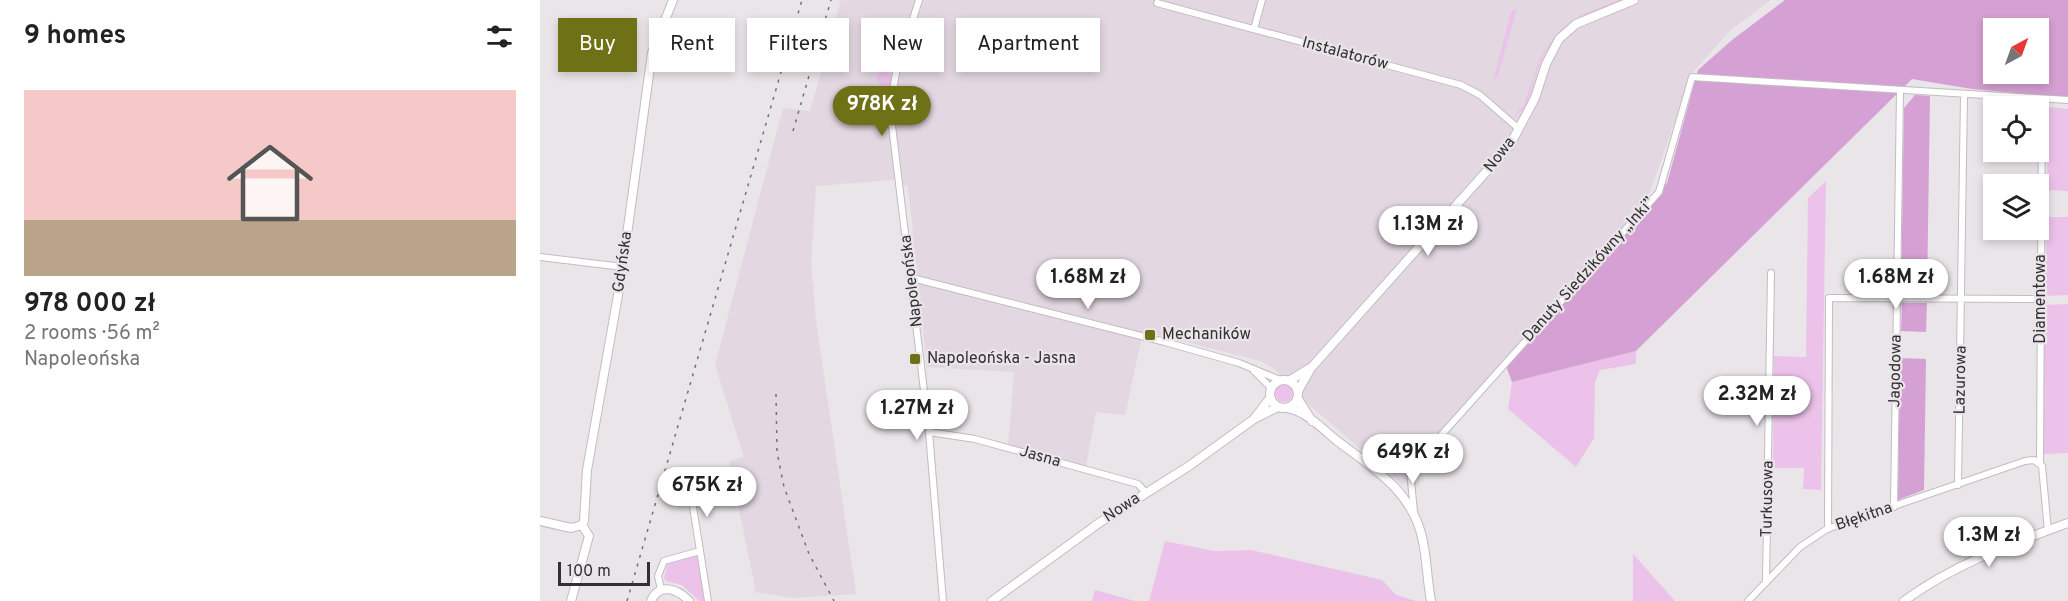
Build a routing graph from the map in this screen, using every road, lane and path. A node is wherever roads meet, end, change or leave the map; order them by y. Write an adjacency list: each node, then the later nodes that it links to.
1 (673, 0): 15 (street, Gdyńska)
2 (919, 0): 17 (street, Napoleońska)
3 (1262, 0): 6 (street)
4 (1634, 0): 12 (street, Nowa)
5 (1157, 3): 6 (street, Instalatorów)
6 (1254, 29): 12 (street, Instalatorów)
7 (1900, 91): 8 (street, Danuty Siedzikówny „Inki”); 18 (street, Jagodowa); 36 (street, Danuty Siedzikówny „Inki”)
8 (1964, 95): 9 (street, Danuty Siedzikówny „Inki”); 20 (street, Lazurowa)
9 (1984, 96)
10 (2049, 99): 11 (street, Danuty Siedzikówny „Inki”)
11 (2068, 100)
12 (1519, 129): 21 (street, Nowa)
13 (2042, 162): 19 (street, Diamentowa)
14 (540, 257): 15 (street)
15 (623, 267): 39 (street, Gdyńska)
16 (1771, 273): 43 (street, Turkusowa)
17 (912, 278): 22 (street); 30 (street, Napoleońska)
18 (1897, 298): 20 (street); 35 (street, Jagodowa); 40 (street)
19 (2041, 299): 20 (street); 31 (street, Diamentowa)
20 (1963, 300): 32 (street, Lazurowa)
21 (1311, 368): 23 (street, Nowa); 25 (street, Nowa)
22 (1253, 371): 23 (street); 24 (street)
23 (1284, 380): 24 (street, Nowa); 25 (street)
24 (1271, 388): 26 (street)
25 (1298, 395): 27 (street, Nowa); 29 (street)
26 (1270, 398): 27 (street); 28 (street, Nowa)
27 (1283, 407): 28 (street, Nowa); 29 (street)
28 (1254, 419): 34 (street, Nowa)
29 (1312, 421): 36 (street)
30 (929, 432): 34 (street, Jasna); 49 (street, Napoleońska)
31 (2040, 463): 32 (street, Błękitna); 41 (street)
32 (1958, 484): 35 (street, Błękitna)
33 (690, 488): 42 (street)
34 (1146, 493): 50 (street, Nowa)
35 (1894, 507): 40 (street, Błękitna)
36 (1415, 514): 51 (street)
37 (540, 520): 39 (street)
38 (2068, 524): 41 (street)
39 (579, 527): 45 (street)
40 (1828, 529): 43 (street, Błękitna)
41 (2048, 531): 53 (street)
42 (700, 551): 44 (street); 48 (street)
43 (1766, 582): 52 (street, Błękitna)
44 (661, 590): 46 (street); 47 (street)
45 (571, 601)
46 (651, 601)
47 (689, 601)
48 (708, 601)
49 (943, 601)
50 (992, 601)
51 (1431, 601)
52 (1748, 601)
53 (1904, 601)

